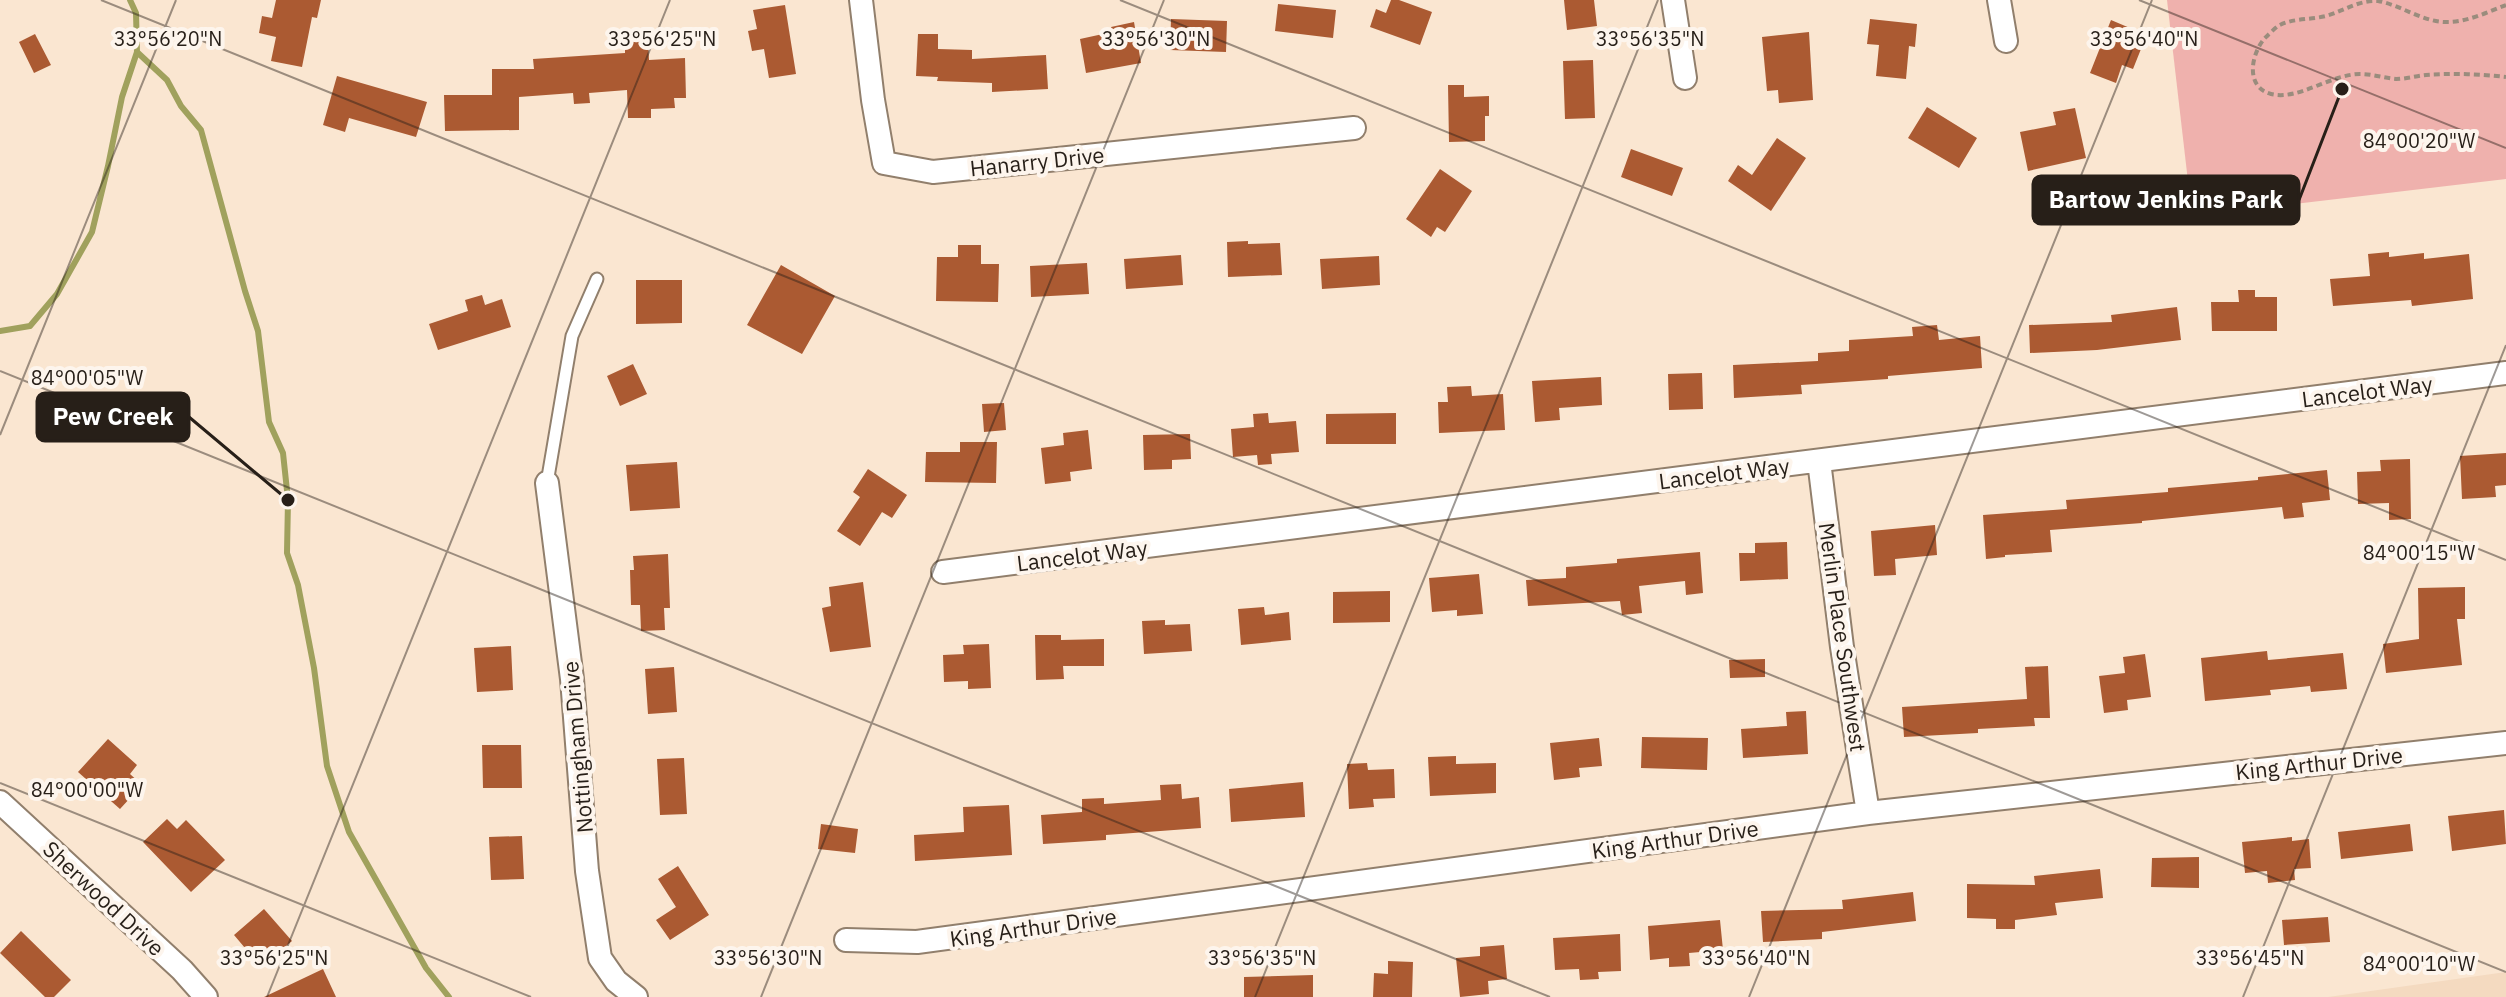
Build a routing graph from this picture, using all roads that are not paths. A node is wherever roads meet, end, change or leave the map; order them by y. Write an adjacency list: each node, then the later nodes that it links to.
1 (861, 0): 6 (street, Hanarry Drive)
2 (1673, 0): 5 (street)
3 (1999, 0): 4 (street)
4 (2006, 41)
5 (1685, 78)
6 (1354, 128)
7 (597, 279): 10 (lane)
8 (2506, 373): 9 (street, Lancelot Way)
9 (1819, 461): 11 (street, Lancelot Way); 14 (street, Merlin Place Southwest)
10 (547, 483): 17 (street, Nottingham Drive)
11 (943, 572)
12 (2506, 743): 14 (street, King Arthur Drive)
13 (0, 802): 16 (street, Sherwood Drive)
14 (1868, 813): 15 (street, King Arthur Drive)
15 (846, 940)
16 (206, 997)
17 (636, 997)

